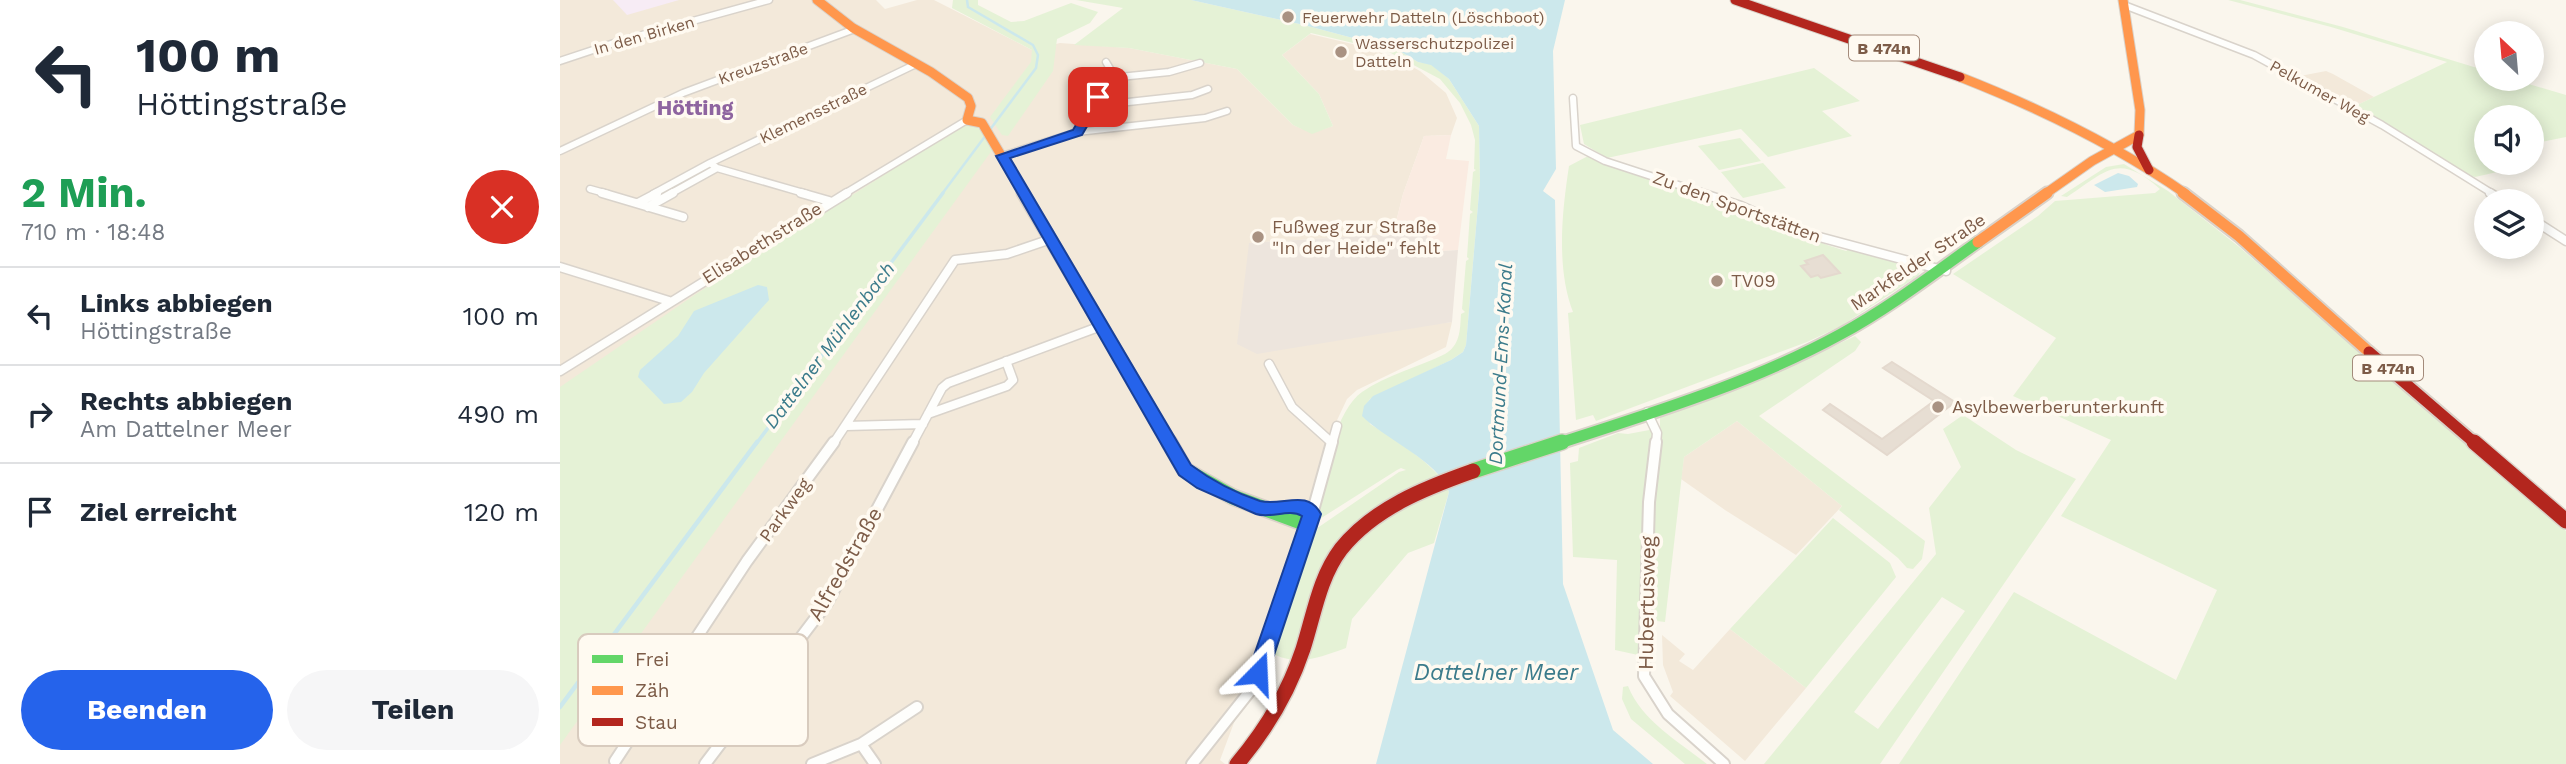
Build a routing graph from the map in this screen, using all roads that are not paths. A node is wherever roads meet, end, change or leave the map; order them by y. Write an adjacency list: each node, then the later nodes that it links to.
1 (769, 0): 6 (street, In den Birken)
2 (817, 0): 5 (street)
3 (1735, 0): 18 (street, B 474n)
4 (2124, 3): 17 (street); 24 (street, Pelkumer Weg)
5 (852, 30): 9 (street); 19 (street, Kreuzstraße)
6 (560, 61)
7 (1106, 62): 10 (street)
8 (1200, 63): 10 (street)
9 (916, 64): 15 (street); 21 (street, Klemensstraße)
10 (1110, 78): 13 (street)
11 (1208, 89): 13 (street)
12 (1573, 98): 33 (street, Zu den Sportstätten)
13 (1092, 106): 16 (street)
14 (1227, 111): 16 (street)
15 (967, 120): 20 (street); 25 (street, Elisabethstraße)
16 (1077, 132): 20 (street)
17 (2139, 135): 18 (street, Markfelder Straße); 22 (street)
18 (2116, 149): 22 (street, B 474n); 33 (street, Markfelder Straße)
19 (560, 151)
20 (1002, 156): 30 (street)
21 (714, 165): 25 (street); 26 (street, Klemensstraße); 27 (street, Klemensstraße)
22 (2149, 170): 45 (street, B 474n)
23 (590, 189): 26 (street)
24 (2485, 189)
25 (829, 201): 34 (street, Elisabethstraße)
26 (638, 203): 27 (street)
27 (648, 207): 28 (street)
28 (683, 217)
29 (2544, 227): 31 (street)
30 (1051, 239): 35 (street); 41 (street, Parkweg)
31 (2566, 241)
32 (560, 267): 34 (street)
33 (1943, 270): 39 (street, Markfelder Straße)
34 (669, 300): 38 (street, Elisabethstraße)
35 (1101, 326): 36 (street, Alfredstraße); 44 (street)
36 (1006, 361): 40 (street, Alfredstraße); 40 (street)
37 (1269, 364): 43 (street)
38 (560, 371)
39 (1647, 412): 57 (street, Markfelder Straße); 58 (street, Hubertusweg)
40 (926, 419): 41 (street); 47 (street, Alfredstraße)
41 (846, 426): 46 (street, Parkweg)
42 (1337, 426): 43 (street)
43 (1331, 442): 44 (street)
44 (1310, 520): 56 (street)
45 (2566, 521)
46 (699, 634)
47 (804, 634)
48 (917, 707): 49 (street)
49 (861, 744): 54 (street); 55 (street)
50 (625, 746): 52 (street, Parkweg)
51 (719, 746): 53 (street, Alfredstraße)
52 (615, 761)
53 (705, 764)
54 (812, 764)
55 (875, 764)
56 (1192, 764)
57 (1237, 764)
58 (1724, 764)

